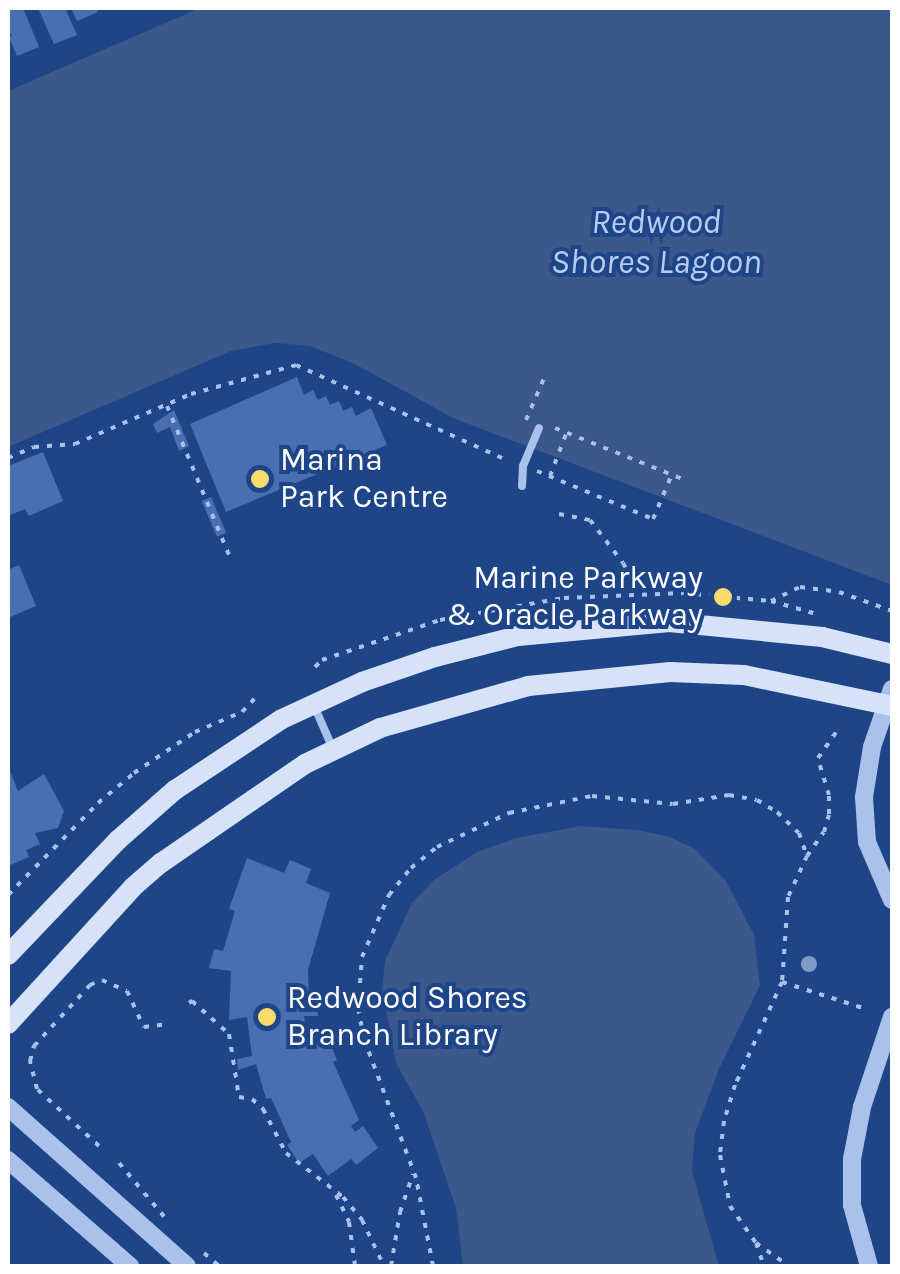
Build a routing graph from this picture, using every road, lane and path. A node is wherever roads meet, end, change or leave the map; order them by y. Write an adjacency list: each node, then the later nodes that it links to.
1 (167, 406): 5 (path); 6 (path); 12 (path)
2 (552, 427): 4 (path)
3 (539, 428): 6 (lane)
4 (567, 433): 7 (path); 8 (path)
5 (8, 458)
6 (524, 466): 8 (path); 10 (lane)
7 (672, 474): 8 (path); 9 (path)
8 (550, 476)
9 (685, 480)
10 (522, 486)
11 (559, 514): 13 (path)
12 (230, 557)
13 (640, 594)
14 (892, 611): 15 (path)
15 (828, 617)
16 (892, 654): 19 (main road)
17 (256, 698): 23 (path)
18 (890, 700): 21 (main road); 24 (street)
19 (314, 703): 21 (lane); 25 (main road)
20 (840, 726): 22 (path)
21 (334, 750): 30 (main road)
22 (807, 856): 26 (path); 36 (path)
23 (8, 896)
24 (892, 900)
25 (8, 956)
26 (782, 982): 28 (path); 39 (path)
27 (189, 1004): 37 (path)
28 (863, 1008)
29 (892, 1016): 49 (street)
30 (8, 1024)
31 (168, 1024): 33 (path)
32 (8, 1107): 42 (street)
33 (99, 1146)
34 (8, 1160): 41 (street)
35 (119, 1163): 38 (path)
36 (414, 1172): 45 (path); 46 (path)
37 (332, 1190): 44 (path); 45 (path)
38 (175, 1228)
39 (756, 1243): 47 (path); 48 (path)
40 (192, 1244): 43 (path)
41 (130, 1266)
42 (187, 1266)
43 (219, 1266)
44 (355, 1266)
45 (388, 1266)
46 (433, 1266)
47 (764, 1266)
48 (789, 1266)
49 (869, 1266)

